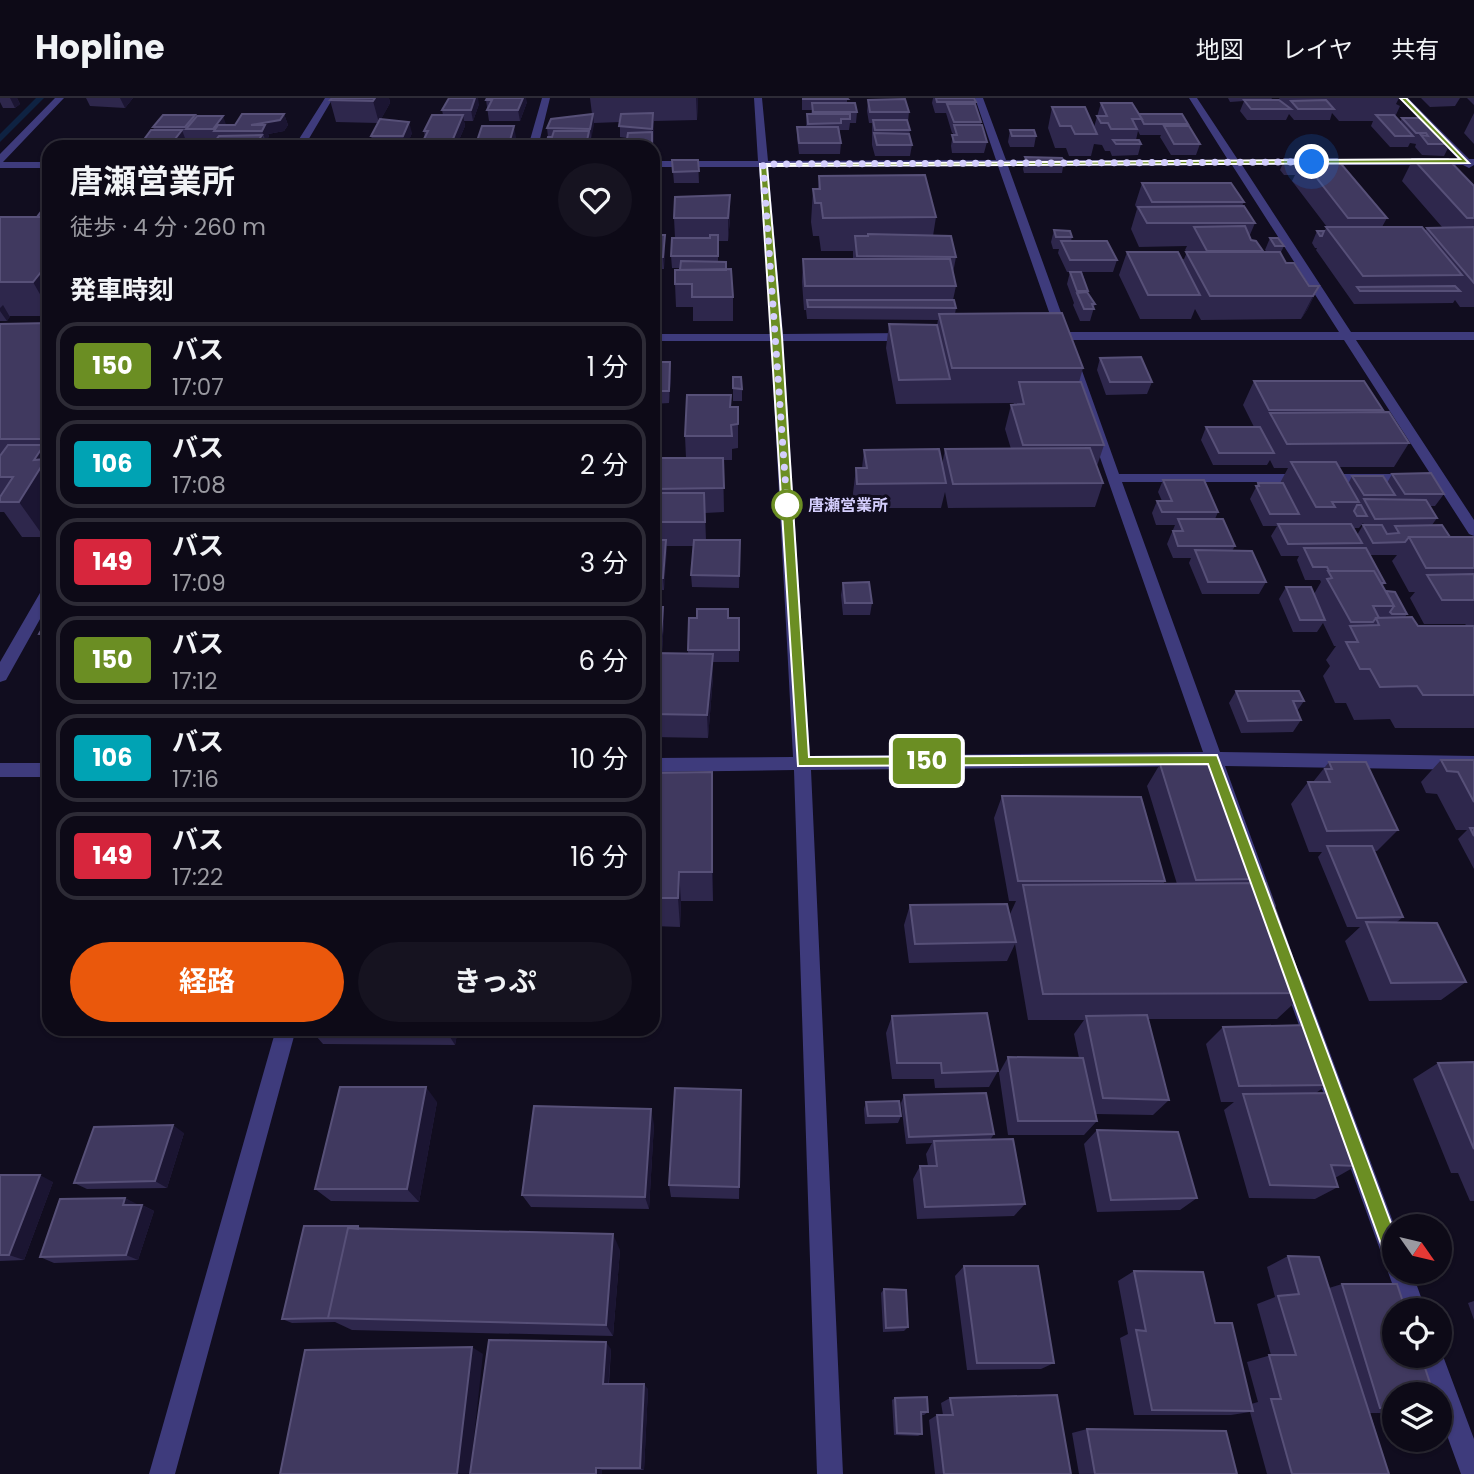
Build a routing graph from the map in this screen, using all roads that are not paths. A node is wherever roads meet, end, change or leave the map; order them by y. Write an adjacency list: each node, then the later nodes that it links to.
1 (60, 98): 10 (street)
2 (329, 98): 8 (street)
3 (546, 98): 9 (street)
4 (758, 98): 14 (street)
5 (979, 98): 11 (street)
6 (1193, 98): 12 (street)
7 (1404, 98): 15 (street)
8 (303, 140)
9 (535, 140)
10 (0, 162): 16 (street)
11 (1000, 163): 12 (street); 14 (street); 19 (street)
12 (1234, 163): 15 (street); 20 (street)
13 (660, 164): 14 (street)
14 (763, 164): 21 (street)
15 (1471, 164)
16 (42, 165)
17 (1474, 335): 20 (street)
18 (1039, 336): 19 (street)
19 (1066, 336): 20 (street); 24 (street)
20 (1346, 336): 25 (street)
21 (777, 337): 22 (street); 23 (street); 30 (street)
22 (915, 337)
23 (660, 338)
24 (1115, 478): 25 (street); 29 (street)
25 (1439, 478): 26 (street)
26 (1474, 531)
27 (42, 602): 28 (street)
28 (0, 676)
29 (1212, 759): 30 (street); 31 (street); 35 (street)
30 (802, 762): 32 (street); 41 (street)
31 (1474, 763)
32 (660, 765)
33 (0, 770): 34 (street)
34 (42, 770)
35 (1270, 917)
36 (1284, 956): 38 (street)
37 (284, 1036): 40 (street)
38 (1382, 1223)
39 (1434, 1368): 42 (street)
40 (162, 1474)
41 (830, 1474)
42 (1474, 1474)

